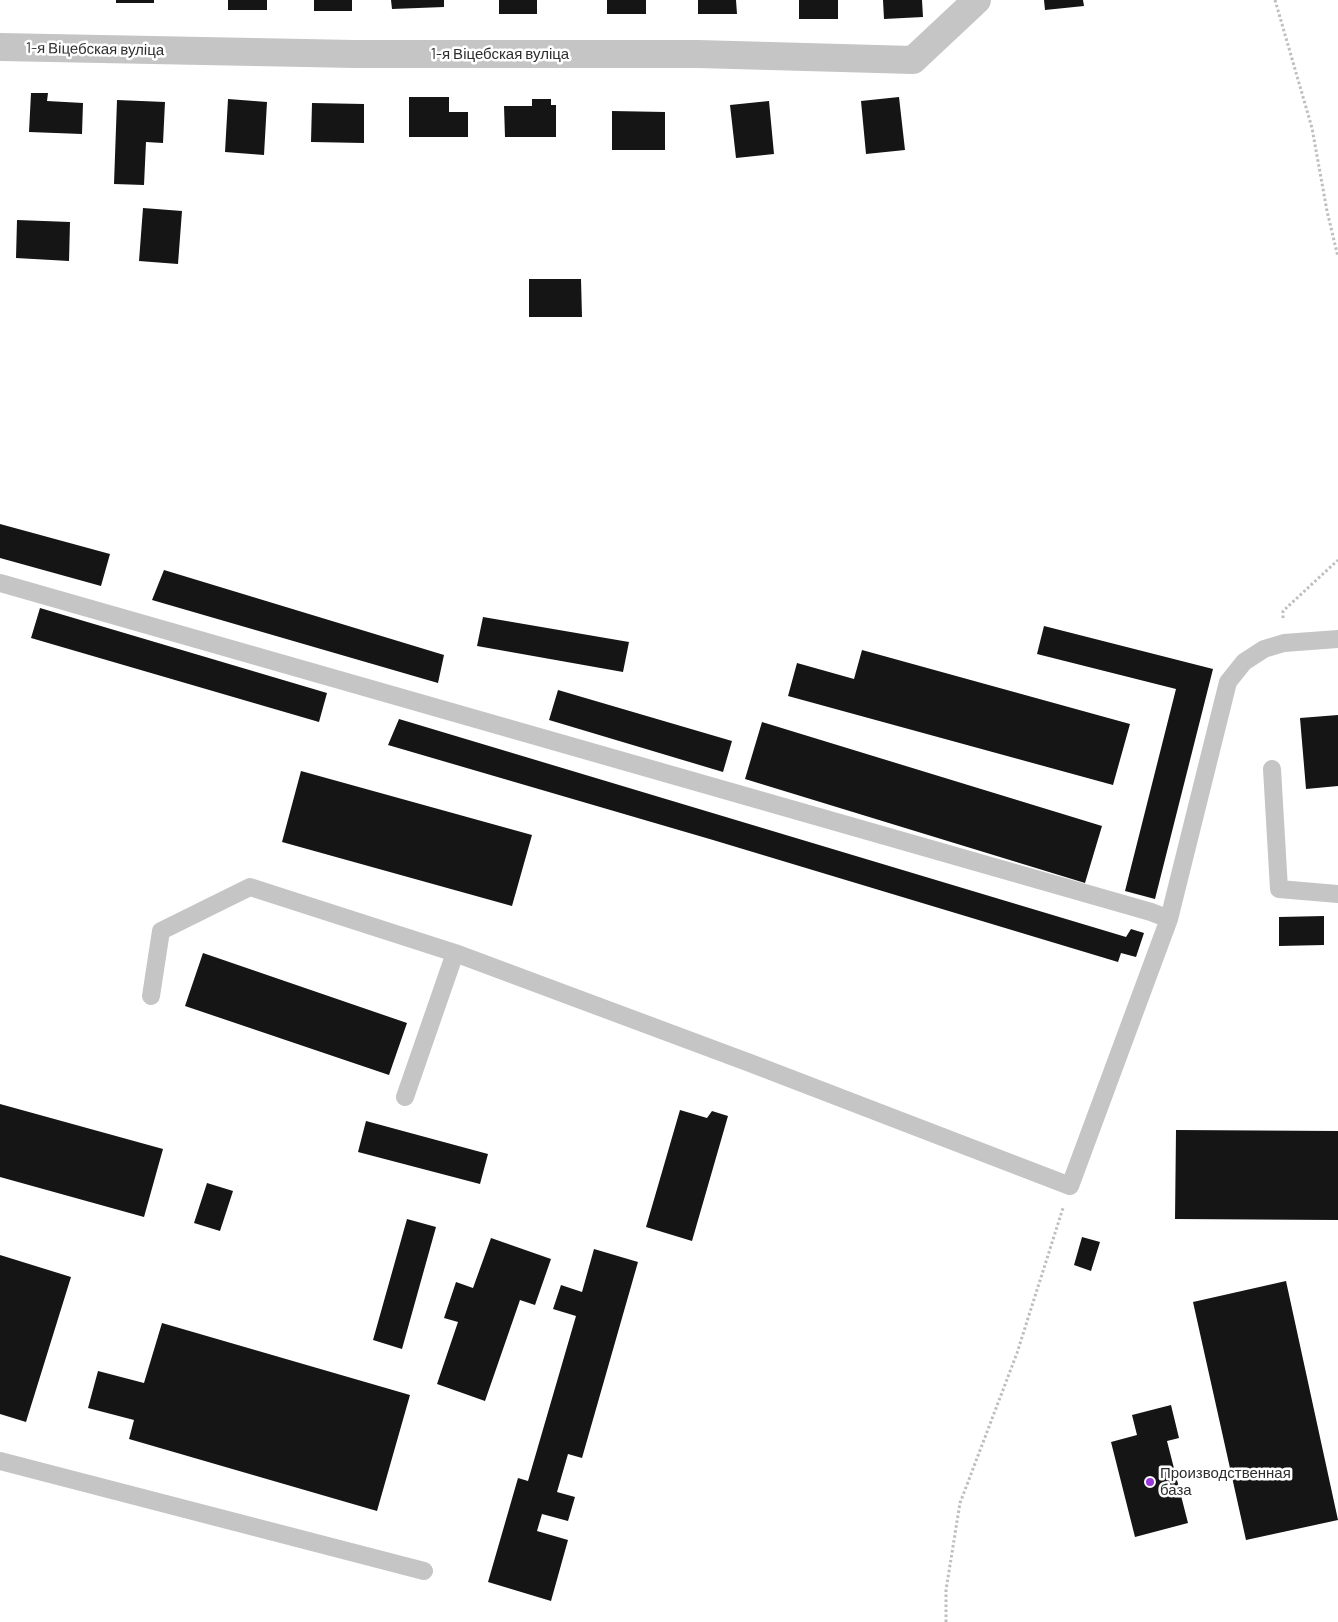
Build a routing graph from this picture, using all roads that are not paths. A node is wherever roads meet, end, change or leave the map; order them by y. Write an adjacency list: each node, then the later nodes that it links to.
1 (977, 0): 2 (street, 1-я Віцебская вуліца)
2 (0, 47)
3 (0, 583): 7 (lane)
4 (1338, 639): 7 (lane)
5 (1272, 769): 6 (lane)
6 (1338, 894)
7 (1169, 919): 8 (lane)
8 (455, 953): 9 (lane); 10 (lane)
9 (151, 996)
10 (405, 1096)
11 (0, 1461): 12 (lane)
12 (424, 1571)

